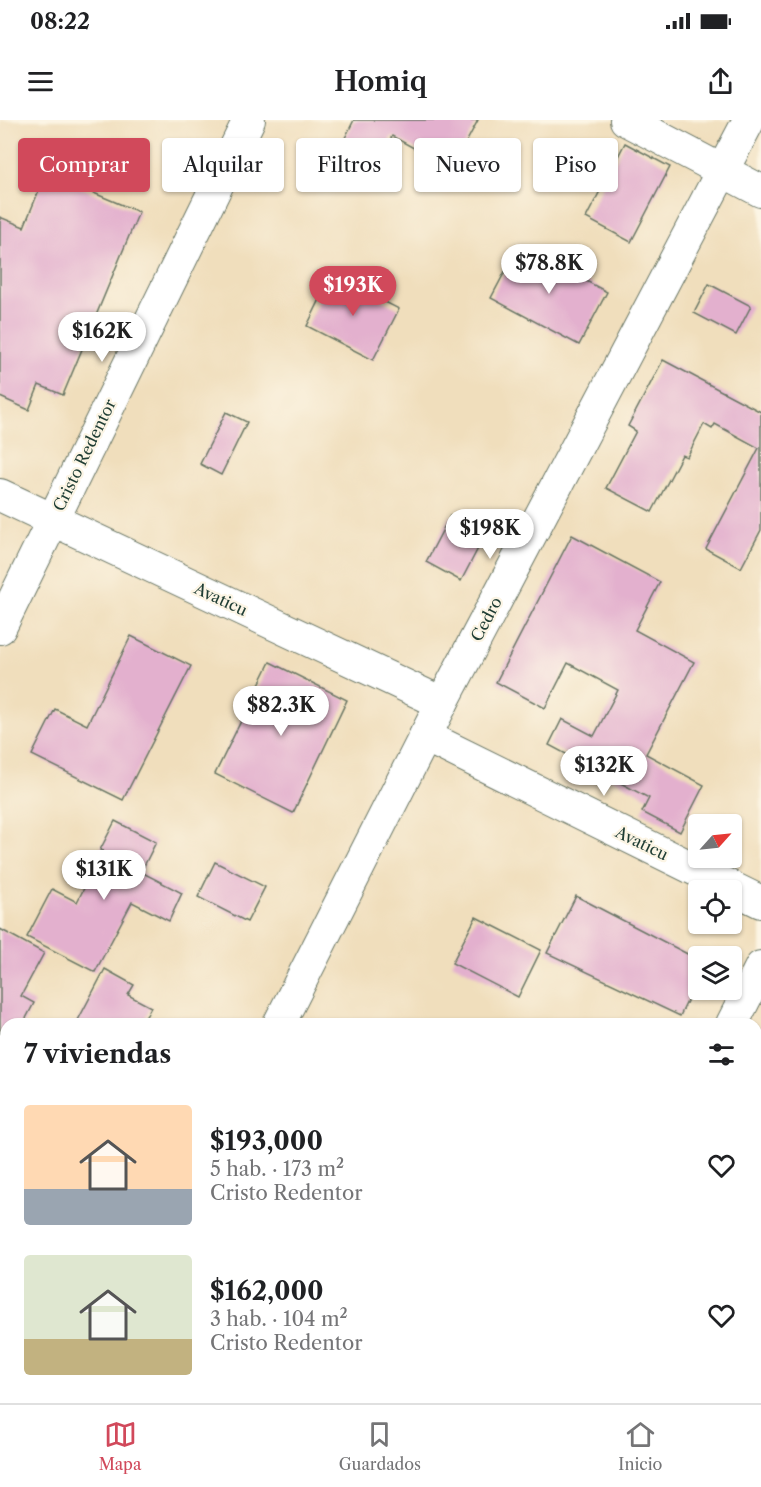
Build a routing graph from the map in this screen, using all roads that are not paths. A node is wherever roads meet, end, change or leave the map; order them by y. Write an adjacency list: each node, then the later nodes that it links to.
1 (249, 120): 7 (street, Cristo Redentor)
2 (626, 120): 4 (street)
3 (749, 120): 4 (street, Cedro)
4 (723, 171): 5 (street); 9 (street, Cedro)
5 (761, 191)
6 (0, 495): 7 (street, Avaticu)
7 (52, 520): 8 (street, Cristo Redentor); 9 (street, Avaticu)
8 (0, 628)
9 (442, 703): 10 (street, Cedro)
10 (425, 736): 11 (street, Avaticu); 13 (street, Cedro)
11 (761, 902)
12 (761, 967): 14 (street)
13 (282, 1018)
14 (735, 1018)

